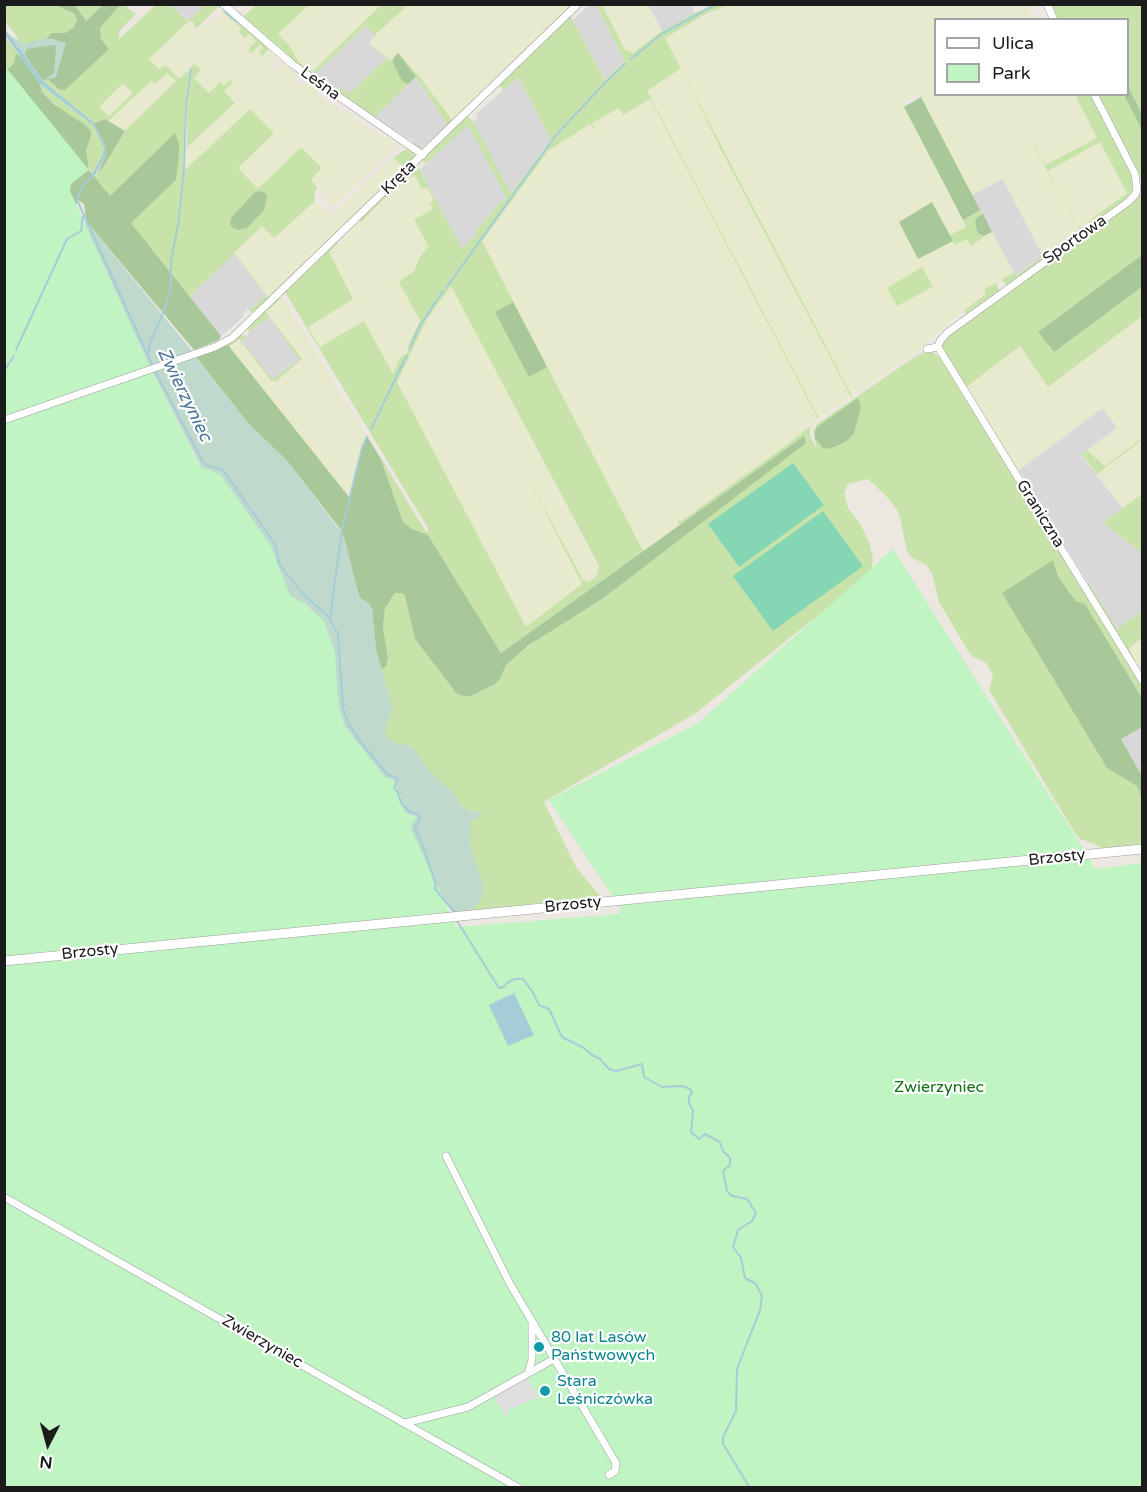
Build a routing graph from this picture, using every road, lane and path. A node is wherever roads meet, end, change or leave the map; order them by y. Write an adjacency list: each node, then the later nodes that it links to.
1 (223, 4): 6 (street, Leśna)
2 (578, 4): 6 (street, Kręta)
3 (1047, 4): 4 (street)
4 (1053, 18)
5 (1095, 96): 7 (street, Sportowa)
6 (423, 155): 9 (street, Kręta)
7 (938, 347): 8 (street); 10 (street, Graniczna)
8 (927, 349)
9 (4, 420)
10 (1143, 680)
11 (1143, 849): 12 (street, Brzosty)
12 (4, 961)
13 (446, 1156): 15 (street)
14 (4, 1197): 18 (street, Zwierzyniec)
15 (532, 1323): 16 (street); 17 (street)
16 (554, 1359): 17 (street); 19 (street)
17 (528, 1373): 18 (street)
18 (405, 1423): 20 (street, Zwierzyniec)
19 (609, 1475)
20 (519, 1488)

